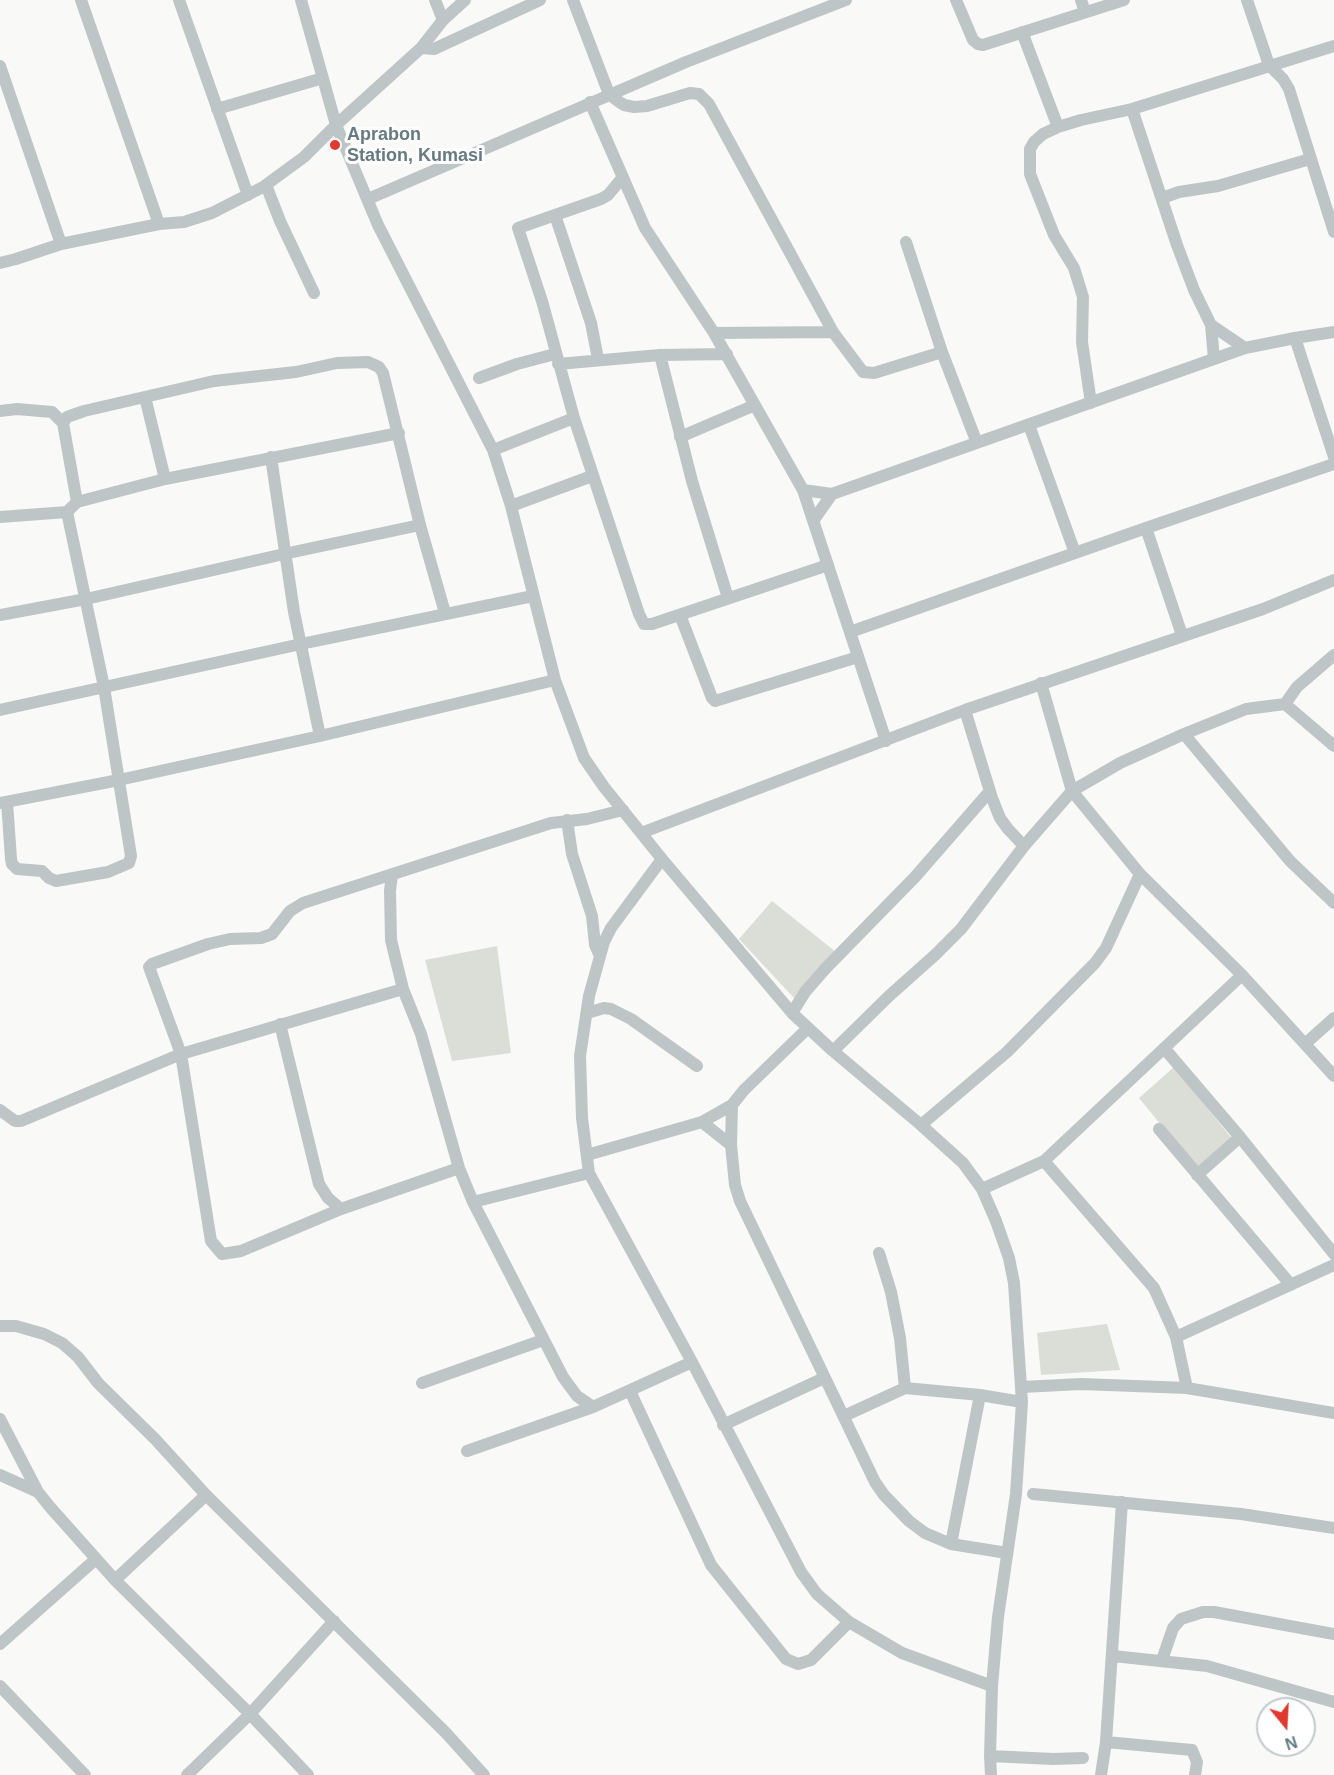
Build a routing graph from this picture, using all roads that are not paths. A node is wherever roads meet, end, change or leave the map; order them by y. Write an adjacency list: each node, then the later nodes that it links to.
1 (81, 0): 33 (street)
2 (180, 0): 22 (street)
3 (301, 0): 19 (street)
4 (435, 0): 13 (street)
5 (465, 0): 13 (street)
6 (540, 0): 16 (street)
7 (573, 0): 20 (street)
8 (956, 0): 14 (street)
9 (1124, 0): 12 (street)
10 (1247, 0): 17 (street)
11 (841, 1): 20 (street)
12 (1083, 6): 14 (street)
13 (443, 20): 16 (street)
14 (1022, 32): 25 (street)
15 (1334, 46): 17 (street)
16 (421, 48): 24 (street)
17 (1269, 65): 23 (street); 26 (street)
18 (0, 66): 36 (street)
19 (323, 78): 22 (street); 24 (street)
20 (609, 94): 21 (street); 40 (street)
21 (590, 102): 27 (street); 31 (street)
22 (217, 109): 29 (street)
23 (1132, 109): 25 (street); 30 (street)
24 (336, 125): 28 (street); 31 (street)
25 (1058, 127): 53 (street)
26 (1310, 159): 30 (street); 34 (street)
27 (623, 177): 32 (street); 42 (street)
28 (266, 185): 29 (street); 38 (street)
29 (248, 195): 33 (street)
30 (1162, 198): 39 (street)
31 (368, 199): 62 (street)
32 (555, 215): 48 (street); 49 (street)
33 (159, 224): 36 (street)
34 (1334, 232)
35 (906, 242): 45 (street)
36 (61, 244): 37 (street)
37 (0, 263)
38 (314, 293)
39 (1211, 325): 44 (street); 50 (street)
40 (833, 332): 42 (street); 45 (street)
41 (1334, 332): 43 (street)
42 (714, 333): 46 (street)
43 (1295, 338): 44 (street); 64 (street)
44 (1245, 348): 50 (street)
45 (942, 352): 61 (street)
46 (727, 354): 47 (street); 54 (street)
47 (660, 355): 49 (street); 60 (street)
48 (556, 359): 49 (street); 51 (street); 56 (street)
49 (598, 359)
50 (1214, 359): 53 (street)
51 (479, 378)
52 (144, 397): 57 (street); 59 (street); 67 (street)
53 (1091, 403): 58 (street)
54 (755, 405): 60 (street); 68 (street)
55 (0, 411): 57 (street)
56 (574, 418): 62 (street); 66 (street)
57 (63, 423): 70 (street)
58 (1029, 425): 61 (street); 77 (street)
59 (399, 433): 63 (street); 75 (street)
60 (680, 437): 82 (street)
61 (977, 443): 69 (street)
62 (493, 450): 71 (street)
63 (271, 457): 67 (street); 78 (street)
64 (1334, 457)
65 (1334, 464): 76 (street)
66 (592, 476): 71 (street); 86 (street)
67 (165, 479): 70 (street)
68 (803, 490): 69 (street); 74 (street)
69 (832, 494): 74 (street)
70 (77, 502): 72 (street)
71 (511, 506): 81 (street)
72 (67, 512): 73 (street); 83 (street)
73 (0, 517)
74 (813, 521): 79 (street)
75 (420, 525): 78 (street); 84 (street)
76 (1146, 528): 77 (street); 88 (street)
77 (1075, 553): 87 (street)
78 (284, 554): 83 (street); 89 (street)
79 (828, 565): 82 (street); 87 (street)
80 (1334, 580): 88 (street)
81 (532, 596): 84 (street); 92 (street)
82 (728, 598): 86 (street)
83 (86, 599): 85 (street); 94 (street)
84 (445, 613): 89 (street)
85 (0, 615)
86 (680, 615): 91 (street)
87 (850, 632): 91 (street)
88 (1182, 635): 93 (street)
89 (301, 644): 94 (street); 99 (street)
90 (1334, 655): 95 (street)
91 (858, 657): 100 (street)
92 (555, 680): 99 (street); 106 (street)
93 (1041, 683): 97 (street); 104 (street)
94 (104, 687): 96 (street); 102 (street)
95 (1285, 704): 98 (street); 101 (street)
96 (0, 710)
97 (965, 711): 100 (street); 103 (street)
98 (1184, 734): 104 (street); 115 (street)
99 (320, 736): 102 (street)
100 (886, 741): 108 (street)
101 (1334, 746)
102 (119, 780): 105 (street); 105 (street)
103 (990, 791): 109 (street); 120 (street)
104 (1072, 791): 109 (street); 112 (street)
105 (3, 802)
106 (623, 810): 107 (street); 108 (street)
107 (567, 820): 111 (street); 116 (street)
108 (641, 833): 110 (street)
109 (1024, 846): 126 (street)
110 (662, 859): 116 (street); 120 (street)
111 (393, 874): 113 (street); 114 (street)
112 (1140, 874): 117 (street); 133 (street)
113 (373, 881): 114 (street); 127 (street)
114 (390, 891): 118 (street)
115 (1334, 903)
116 (600, 956): 119 (street)
117 (1242, 975): 124 (street); 125 (street)
118 (403, 989): 122 (street); 139 (street)
119 (587, 1013): 128 (street); 137 (street)
120 (792, 1013): 123 (street)
121 (1334, 1018): 124 (street)
122 (280, 1024): 127 (street); 144 (street)
123 (808, 1028): 126 (street); 130 (street)
124 (1305, 1044): 129 (street)
125 (1164, 1048): 135 (street); 138 (street)
126 (833, 1052): 133 (street)
127 (181, 1054): 131 (street); 144 (street)
128 (697, 1066)
129 (1334, 1076)
130 (732, 1105): 132 (street); 136 (street)
131 (0, 1110)
132 (702, 1122): 136 (street); 137 (street)
133 (921, 1125): 142 (street)
134 (1159, 1129): 141 (street)
135 (1240, 1137): 141 (street); 146 (street)
136 (731, 1145): 153 (street)
137 (587, 1155): 140 (street)
138 (1044, 1161): 142 (street); 150 (street)
139 (459, 1168): 143 (street); 144 (street)
140 (589, 1173): 143 (street); 152 (street)
141 (1197, 1175): 148 (street)
142 (982, 1189): 155 (street)
143 (473, 1202): 151 (street)
144 (342, 1209)
145 (879, 1253): 156 (street)
146 (1334, 1254)
147 (1334, 1265): 148 (street)
148 (1291, 1285): 150 (street)
149 (0, 1326): 170 (street)
150 (1176, 1337): 157 (street)
151 (543, 1340): 154 (street); 161 (street)
152 (692, 1362): 158 (street); 165 (street)
153 (824, 1378): 163 (street); 165 (street)
154 (422, 1383)
155 (1022, 1387): 157 (street); 160 (street)
156 (905, 1388): 159 (street); 163 (street)
157 (1187, 1388): 162 (street)
158 (630, 1391): 161 (street); 178 (street)
159 (980, 1395): 160 (street); 173 (street)
160 (1022, 1402): 174 (street)
161 (593, 1407): 166 (street)
162 (1334, 1413)
163 (844, 1416): 173 (street)
164 (0, 1419): 168 (street)
165 (723, 1425): 178 (street)
166 (467, 1451)
167 (0, 1475): 168 (street)
168 (38, 1492): 175 (street)
169 (1033, 1494): 171 (street)
170 (206, 1495): 176 (street); 177 (street)
171 (1122, 1502): 172 (street); 181 (street)
172 (1334, 1528)
173 (951, 1544): 174 (street)
174 (1007, 1553): 184 (street)
175 (96, 1559): 176 (street); 180 (street)
176 (115, 1580): 186 (street)
177 (334, 1621): 186 (street); 193 (street)
178 (849, 1622): 184 (street)
179 (1334, 1634): 182 (street)
180 (0, 1644)
181 (1113, 1656): 182 (street); 187 (street)
182 (1162, 1660): 185 (street)
183 (0, 1686): 190 (street)
184 (992, 1686): 188 (street)
185 (1334, 1702)
186 (250, 1714): 191 (street); 192 (street)
187 (1106, 1742): 195 (street); 196 (street)
188 (990, 1756): 189 (street); 194 (street)
189 (1083, 1758)
190 (85, 1775)
191 (186, 1775)
192 (308, 1775)
193 (484, 1775)
194 (992, 1775)
195 (1101, 1775)
196 (1195, 1775)

